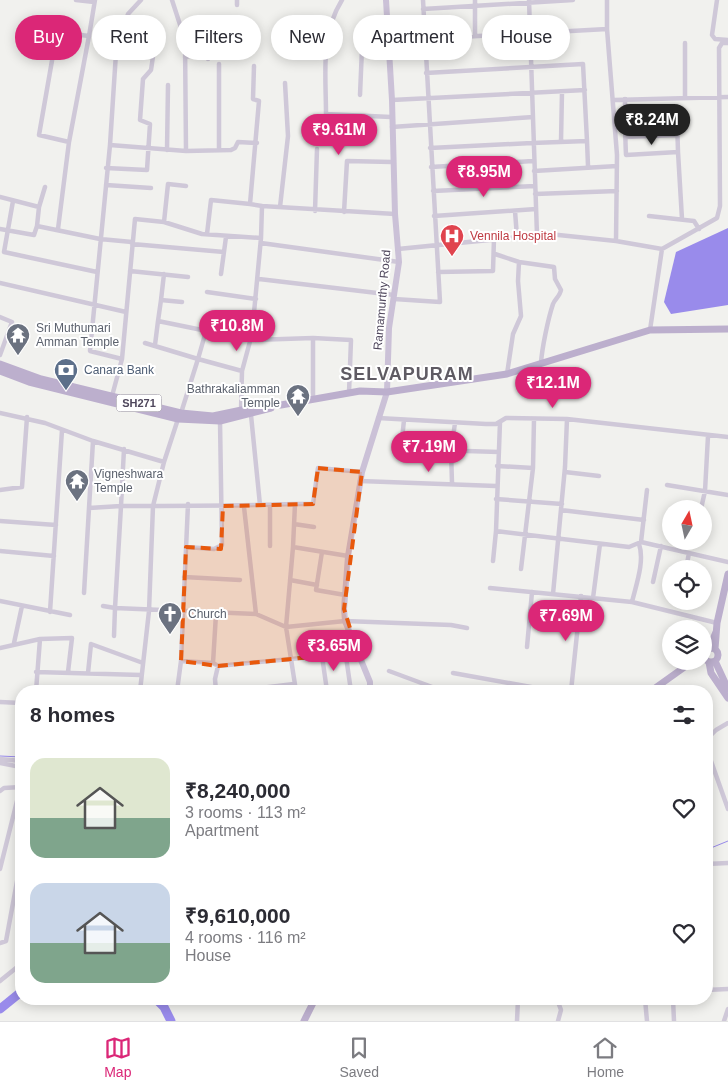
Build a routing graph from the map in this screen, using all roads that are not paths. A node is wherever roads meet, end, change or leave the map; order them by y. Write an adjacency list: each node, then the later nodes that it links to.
1 (76, 0): 11 (street)
2 (141, 0): 62 (street)
3 (172, 0): 15 (street)
4 (342, 0): 50 (street)
5 (386, 0): 16 (street, Ramamurthy Road)
6 (423, 0): 14 (street)
7 (475, 0): 13 (street)
8 (572, 0): 12 (street)
9 (607, 0): 19 (street)
10 (716, 0): 25 (street)
11 (95, 1): 24 (street)
12 (529, 2): 13 (street); 18 (street)
13 (475, 6): 14 (street); 22 (street)
14 (423, 9): 17 (street)
15 (177, 15)
16 (387, 15)
17 (423, 15)
18 (529, 15)
19 (607, 29): 20 (street); 49 (street)
20 (570, 31)
21 (472, 35): 22 (street)
22 (475, 35): 23 (street)
23 (482, 35)
24 (89, 36): 59 (street); 59 (street)
25 (728, 41): 44 (street)
26 (685, 43): 43 (street)
27 (152, 60): 64 (street)
28 (185, 60): 68 (street)
29 (360, 60): 42 (street)
30 (389, 60): 48 (street, Ramamurthy Road)
31 (425, 60): 36 (street)
32 (532, 60): 35 (street)
33 (219, 64): 67 (street)
34 (254, 66): 60 (street)
35 (532, 66): 36 (street); 39 (street); 40 (street)
36 (426, 73): 46 (street)
37 (168, 84): 66 (street)
38 (285, 84): 92 (street)
39 (585, 90): 41 (street); 58 (street)
40 (532, 92): 41 (street); 46 (street); 51 (street)
41 (562, 92): 57 (street)
42 (360, 95)
43 (685, 97): 44 (street); 47 (street)
44 (718, 97): 45 (street); 105 (street)
45 (728, 97)
46 (428, 98): 48 (street); 53 (street)
47 (625, 99): 49 (street); 52 (street)
48 (392, 100): 50 (street, Ramamurthy Road)
49 (614, 100): 70 (street)
50 (391, 117): 54 (street, Ramamurthy Road)
51 (533, 117): 53 (street); 61 (street)
52 (625, 123): 55 (street); 56 (street)
53 (429, 124): 54 (street); 63 (street)
54 (392, 127): 73 (street, Ramamurthy Road)
55 (677, 135): 56 (street); 69 (street)
56 (625, 137): 71 (street)
57 (560, 141): 58 (street); 61 (street)
58 (587, 141): 74 (street)
59 (69, 142): 104 (street)
60 (257, 143): 67 (street); 89 (street)
61 (532, 143): 63 (street); 72 (street)
62 (110, 145): 64 (street); 77 (street)
63 (430, 148): 76 (street)
64 (149, 149): 66 (street); 77 (street)
65 (317, 149): 94 (street)
66 (167, 150): 68 (street)
67 (219, 150): 68 (street)
68 (186, 151)
69 (678, 152): 71 (street); 100 (street)
70 (617, 155): 71 (street); 75 (street)
71 (626, 155)
72 (533, 161): 76 (street); 78 (street)
73 (392, 162): 96 (street); 97 (street, Ramamurthy Road)
74 (588, 166): 75 (street); 78 (street)
75 (617, 166): 85 (street)
76 (431, 167): 84 (street)
77 (106, 168): 79 (street)
78 (534, 170): 81 (street)
79 (106, 185): 83 (street); 112 (street)
80 (186, 186): 101 (street)
81 (535, 186): 84 (street); 86 (street)
82 (44, 187): 91 (street)
83 (151, 188)
84 (433, 191): 98 (street)
85 (617, 191): 86 (street); 114 (street)
86 (535, 194): 93 (street)
87 (0, 197): 88 (street)
88 (13, 201): 91 (street); 106 (street)
89 (250, 204): 90 (street); 107 (street)
90 (262, 206): 92 (street); 113 (street)
91 (40, 207): 102 (street)
92 (280, 208): 94 (street)
93 (536, 209): 95 (street); 108 (street)
94 (315, 211): 96 (street)
95 (515, 211): 98 (street); 110 (street)
96 (344, 212): 97 (street)
97 (394, 214): 117 (street, Ramamurthy Road)
98 (434, 216): 116 (street)
99 (649, 216): 100 (street)
100 (682, 219): 105 (street)
101 (164, 222): 107 (street); 115 (street)
102 (37, 226): 104 (street); 106 (street)
103 (0, 229): 106 (street)
104 (58, 229): 112 (street)
105 (699, 229): 118 (street)
106 (8, 230): 119 (street)
107 (207, 234): 109 (street)
108 (537, 235): 110 (street); 114 (street)
109 (226, 237): 113 (street); 120 (street)
110 (517, 237): 111 (street)
111 (494, 238): 116 (street); 121 (street)
112 (100, 239): 115 (street); 125 (street)
113 (261, 240): 122 (street); 130 (street)
114 (616, 241): 118 (street)
115 (132, 243): 120 (street); 124 (street)
116 (437, 245): 117 (street); 126 (street)
117 (398, 249): 122 (street, Ramamurthy Road)
118 (662, 249): 142 (street)
119 (2, 252): 125 (street)
120 (224, 252): 128 (street)
121 (495, 254): 123 (street); 126 (street)
122 (399, 262): 133 (street, Ramamurthy Road)
123 (519, 262): 151 (street); 155 (street)
124 (130, 270): 127 (street); 138 (street)
125 (97, 272): 137 (street)
126 (438, 272): 133 (street)
127 (164, 274): 129 (street); 135 (street)
128 (221, 274)
129 (188, 277)
130 (259, 279): 133 (street); 134 (street)
131 (0, 284): 137 (street)
132 (206, 292): 134 (street)
133 (394, 297): 157 (street, Ramamurthy Road)
134 (256, 299): 145 (street)
135 (161, 300): 136 (street); 140 (street)
136 (182, 302)
137 (94, 306): 138 (street); 149 (street)
138 (126, 312): 149 (street)
139 (0, 317): 148 (street)
140 (158, 321): 143 (street); 147 (street)
141 (728, 329): 142 (main road, SH271)
142 (650, 330): 151 (main road, SH271)
143 (206, 331): 145 (street); 150 (street)
144 (313, 338): 145 (street); 158 (street); 160 (street)
145 (251, 340): 154 (street)
146 (145, 343): 147 (street)
147 (155, 345): 150 (street)
148 (0, 355)
149 (122, 359): 159 (street)
150 (198, 359): 154 (street); 166 (street)
151 (541, 363): 155 (main road, SH271)
152 (0, 364): 159 (main road, SH271)
153 (0, 371): 166 (main road)
154 (242, 371): 163 (street)
155 (507, 374): 157 (main road, SH271)
156 (372, 391): 157 (main road, SH271); 158 (main road, SH271); 161 (street)
157 (387, 392): 161 (street)
158 (349, 393): 160 (main road, SH271)
159 (112, 396): 166 (main road, SH271)
160 (313, 399): 162 (main road, SH271)
161 (383, 400): 168 (street)
162 (281, 405): 163 (main road, SH271); 165 (main road)
163 (241, 411): 166 (main road, SH271)
164 (0, 413): 167 (street)
165 (251, 415): 172 (main road); 202 (street)
166 (179, 416): 172 (main road); 182 (street)
167 (27, 417): 175 (street); 192 (street)
168 (378, 418): 171 (street); 185 (street)
169 (534, 419): 170 (street); 174 (street); 184 (street)
170 (567, 419): 176 (street); 186 (street)
171 (404, 420): 173 (street); 180 (street)
172 (220, 422): 206 (street)
173 (455, 422): 174 (street); 180 (street)
174 (500, 422): 181 (street)
175 (62, 430): 178 (street); 213 (street)
176 (708, 436): 177 (street); 194 (street)
177 (728, 437)
178 (93, 441): 179 (street); 208 (street)
179 (124, 449): 182 (street); 204 (street)
180 (451, 451): 181 (street); 189 (street)
181 (499, 452): 183 (street)
182 (164, 462): 205 (street)
183 (497, 466): 184 (street); 191 (street)
184 (532, 468): 198 (street)
185 (362, 472): 188 (street); 200 (street)
186 (565, 472): 187 (street); 201 (street)
187 (599, 476)
188 (360, 481): 189 (street); 228 (street)
189 (452, 483): 191 (street)
190 (666, 485): 194 (street)
191 (496, 486): 196 (street)
192 (0, 490)
193 (647, 490): 210 (street)
194 (704, 492): 195 (street); 197 (street)
195 (728, 495)
196 (496, 499): 198 (street); 215 (street)
197 (703, 500)
198 (530, 502): 201 (street); 216 (street)
199 (188, 504): 205 (street); 206 (street); 222 (street)
200 (295, 504): 203 (street); 212 (street)
201 (562, 504): 209 (street)
202 (260, 505): 203 (street); 207 (street)
203 (270, 505): 220 (street)
204 (121, 506): 205 (street); 208 (street); 250 (street)
205 (153, 506): 251 (street)
206 (223, 506): 207 (street); 222 (street)
207 (244, 506): 255 (street)
208 (89, 508): 241 (street)
209 (561, 510): 210 (street); 217 (street)
210 (644, 520): 218 (street)
211 (0, 521): 213 (street)
212 (294, 524): 214 (street); 223 (street)
213 (56, 525): 227 (street)
214 (314, 527)
215 (496, 531): 216 (street); 230 (street)
216 (526, 535): 217 (street); 232 (street)
217 (559, 538): 219 (street); 242 (street)
218 (640, 543): 219 (street); 221 (street); 247 (street)
219 (600, 544): 245 (street)
220 (270, 546)
221 (661, 546): 226 (street); 237 (street)
222 (186, 547): 234 (street)
223 (293, 547): 225 (street); 236 (street)
224 (0, 551): 227 (street)
225 (322, 552): 228 (street); 238 (street)
226 (689, 553): 229 (street); 231 (street)
227 (54, 556): 252 (street)
228 (348, 556): 243 (street)
229 (688, 560)
230 (493, 561)
231 (728, 562)
232 (521, 569)
233 (728, 576): 258 (main road)
234 (184, 577): 235 (street); 253 (street)
235 (240, 580)
236 (290, 580): 238 (street); 259 (street)
237 (653, 582)
238 (317, 585): 243 (street)
239 (490, 588): 240 (street)
240 (532, 592): 242 (street); 265 (street)
241 (84, 593)
242 (553, 594): 244 (street)
243 (345, 595): 257 (street)
244 (581, 596): 245 (street); 296 (street)
245 (593, 598): 247 (street)
246 (0, 601): 248 (street)
247 (632, 602): 258 (street)
248 (22, 606): 252 (street); 263 (street)
249 (103, 606): 250 (street)
250 (115, 608): 251 (street); 261 (street)
251 (149, 611): 253 (street); 273 (street)
252 (50, 612): 256 (street)
253 (182, 612): 254 (street); 272 (street)
254 (216, 614): 255 (street); 274 (street)
255 (256, 614): 259 (street)
256 (70, 615)
257 (345, 621): 259 (street); 260 (street); 264 (street)
258 (717, 623): 267 (main road)
259 (286, 627): 271 (street)
260 (467, 628)
261 (114, 636)
262 (40, 639): 263 (street); 280 (street); 281 (street)
263 (14, 643): 266 (street)
264 (356, 647): 268 (street); 293 (street)
265 (527, 647)
266 (0, 648)
267 (712, 649): 270 (main road)
268 (345, 650): 269 (street); 292 (street)
269 (322, 656): 271 (street); 291 (street)
270 (712, 658)
271 (291, 659): 275 (street); 285 (street)
272 (181, 661): 274 (street); 288 (street)
273 (143, 663): 282 (street); 284 (street)
274 (213, 663): 275 (street)
275 (218, 666): 289 (street)
276 (712, 666): 298 (main road)
277 (680, 670): 297 (main road)
278 (710, 670): 299 (main road)
279 (389, 671): 294 (street)
280 (36, 672): 281 (street); 286 (street)
281 (68, 672): 282 (street)
282 (88, 673): 284 (street)
283 (453, 673): 295 (street)
284 (141, 675): 287 (street)
285 (294, 684): 290 (street)
286 (36, 685)
287 (140, 685)
288 (178, 685)
289 (216, 685)
290 (286, 685)
291 (325, 685)
292 (350, 685)
293 (370, 685)
294 (427, 685)
295 (520, 685)
296 (572, 685)
297 (659, 685)
298 (728, 689)
299 (728, 698)
300 (0, 702): 301 (street)
301 (15, 703)
302 (728, 723): 303 (street)
303 (713, 733)
304 (0, 760): 305 (street)
305 (15, 761)
306 (0, 763): 307 (street)
307 (15, 766)
308 (713, 767): 312 (street)
309 (15, 787): 310 (street)
310 (0, 791)
311 (15, 809): 314 (street)
312 (728, 809)
313 (0, 843): 314 (street)
314 (6, 844): 317 (street)
315 (728, 862): 316 (street)
316 (713, 863)
317 (0, 869)
318 (15, 892): 319 (street)
319 (0, 943)
320 (15, 969): 321 (street)
321 (0, 981)
322 (728, 989): 323 (street)
323 (713, 990)
324 (313, 1005): 330 (main road)
325 (518, 1005): 331 (street)
326 (559, 1005): 332 (street)
327 (646, 1005): 333 (street)
328 (673, 1005): 334 (street)
329 (728, 1009): 335 (street)
330 (304, 1021)
331 (517, 1021)
332 (558, 1021)
333 (647, 1021)
334 (674, 1021)
335 (724, 1021)

